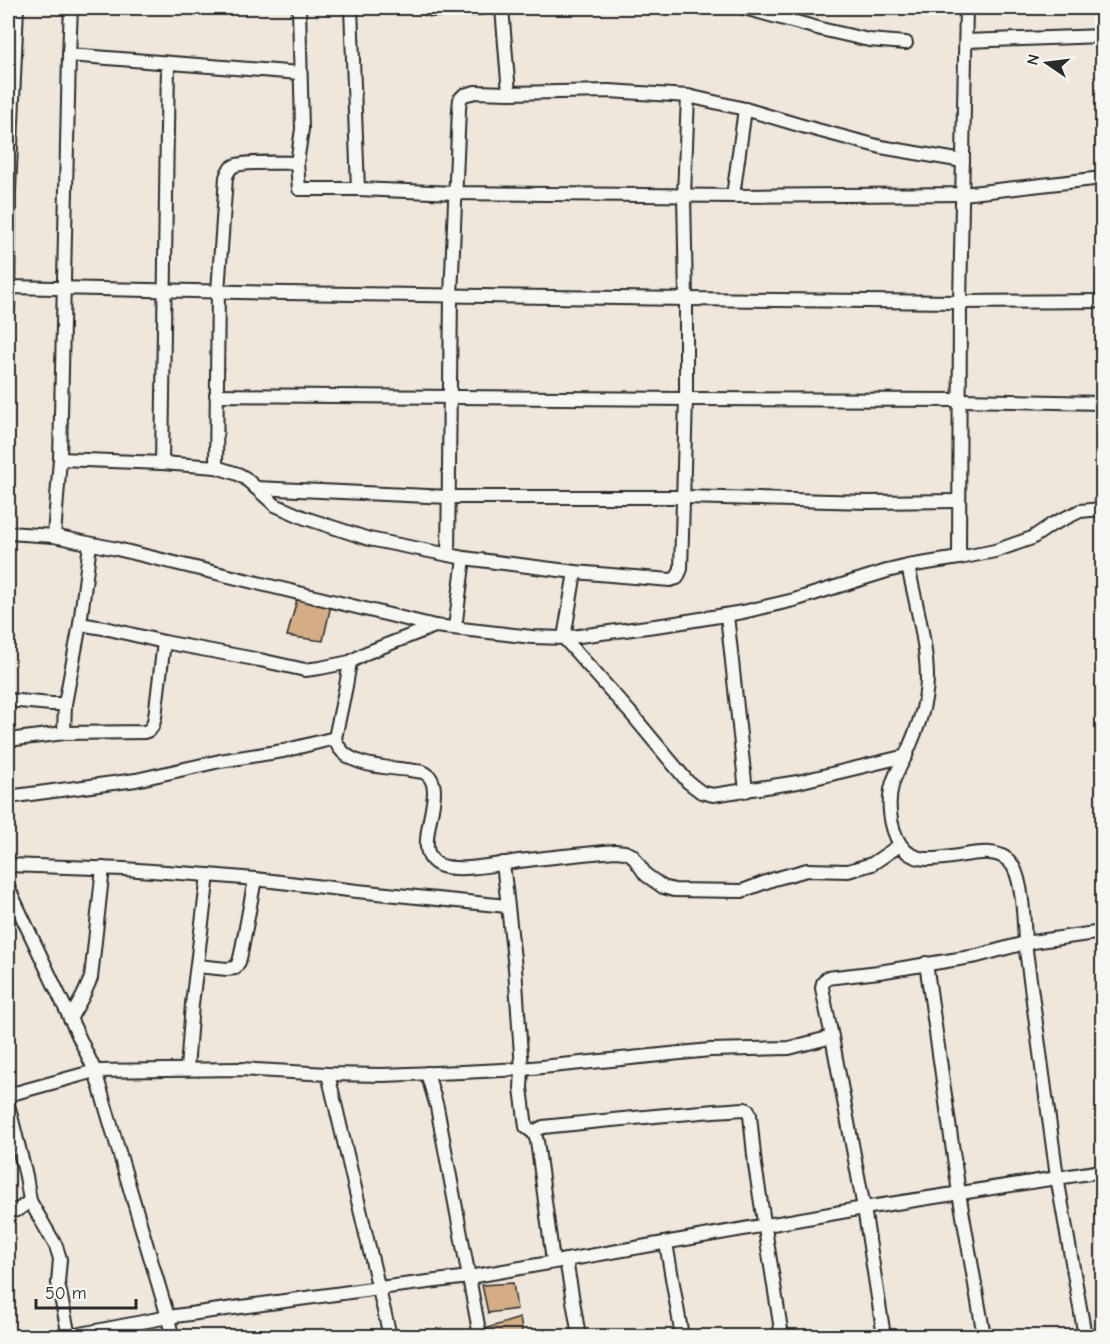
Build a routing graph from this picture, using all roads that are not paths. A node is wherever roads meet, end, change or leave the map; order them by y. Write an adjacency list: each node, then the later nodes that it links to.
1 (17, 8): 27 (street)
2 (71, 8): 13 (street)
3 (299, 8): 15 (street)
4 (351, 8): 22 (street)
5 (426, 8): 6 (street)
6 (482, 8)
7 (502, 8): 16 (street)
8 (744, 8): 12 (street)
9 (966, 8): 11 (street)
10 (1102, 36): 11 (street)
11 (966, 41): 19 (street)
12 (906, 43)
13 (69, 55): 14 (street); 28 (street)
14 (168, 63): 15 (street); 29 (street)
15 (300, 73): 20 (street)
16 (509, 93): 17 (street); 23 (street)
17 (688, 96): 18 (street); 25 (street)
18 (745, 109): 19 (street); 26 (street)
19 (963, 161): 24 (street)
20 (297, 163): 22 (street); 30 (street)
21 (1102, 178): 24 (street)
22 (358, 189): 23 (street)
23 (456, 193): 25 (street); 31 (street)
24 (963, 194): 26 (street); 34 (street)
25 (684, 195): 26 (street); 32 (street)
26 (733, 196)
27 (8, 287): 28 (street); 35 (street)
28 (64, 289): 29 (street); 41 (street)
29 (164, 290): 30 (street); 42 (street)
30 (218, 291): 31 (street); 36 (street)
31 (451, 296): 32 (street); 37 (street)
32 (686, 299): 34 (street); 38 (street)
33 (1102, 301): 34 (street)
34 (960, 302): 39 (street)
35 (8, 309)
36 (216, 395): 37 (street); 43 (street)
37 (450, 396): 38 (street); 45 (street)
38 (686, 399): 39 (street); 46 (street)
39 (960, 400): 40 (street); 47 (street)
40 (1102, 403)
41 (60, 459): 42 (street); 50 (street)
42 (162, 463): 43 (street)
43 (216, 467): 44 (street)
44 (256, 488): 45 (street); 52 (street)
45 (449, 497): 46 (street); 52 (street)
46 (684, 497): 47 (street); 56 (street)
47 (959, 501): 54 (street)
48 (1102, 509): 54 (street)
49 (8, 533): 50 (street)
50 (54, 536): 51 (street)
51 (90, 544): 58 (street); 59 (street)
52 (448, 555): 53 (street)
53 (464, 558): 56 (street); 60 (street)
54 (959, 558): 55 (street)
55 (908, 566): 57 (street); 69 (street)
56 (575, 572): 61 (street)
57 (727, 615): 61 (street); 70 (street)
58 (80, 624): 62 (street); 65 (street)
59 (435, 626): 60 (street); 63 (street)
60 (454, 628): 61 (street)
61 (564, 638): 70 (street)
62 (164, 642): 63 (street); 66 (street)
63 (350, 662): 67 (street)
64 (8, 700): 65 (street)
65 (65, 704): 66 (street)
66 (64, 733): 68 (street)
67 (335, 738): 71 (street); 73 (street)
68 (8, 740)
69 (906, 756): 70 (street); 72 (street)
70 (746, 791)
71 (8, 797)
72 (900, 845): 73 (street); 81 (street)
73 (503, 863): 79 (street)
74 (8, 865): 75 (street)
75 (103, 868): 76 (street); 84 (street)
76 (208, 875): 77 (street); 83 (street)
77 (255, 879): 79 (street); 83 (street)
78 (8, 887): 84 (street)
79 (507, 906): 86 (street)
80 (1102, 932): 81 (street)
81 (1025, 943): 82 (street); 95 (street)
82 (926, 963): 85 (street); 96 (street)
83 (197, 966): 87 (street)
84 (70, 1019): 88 (street)
85 (832, 1037): 86 (street); 98 (street)
86 (522, 1069): 89 (street); 93 (street)
87 (188, 1070): 88 (street); 90 (street)
88 (95, 1071): 91 (street); 105 (street)
89 (427, 1073): 90 (street); 103 (street)
90 (328, 1074): 104 (street)
91 (8, 1095)
92 (8, 1104): 97 (street)
93 (534, 1133): 100 (street); 102 (street)
94 (1102, 1171): 95 (street)
95 (1057, 1178): 96 (street); 115 (street)
96 (959, 1193): 98 (street); 114 (street)
97 (30, 1201): 99 (street); 106 (street)
98 (864, 1208): 100 (street); 113 (street)
99 (8, 1213)
100 (764, 1225): 101 (street); 112 (street)
101 (666, 1243): 102 (street); 111 (street)
102 (559, 1261): 103 (street); 110 (street)
103 (469, 1277): 104 (street); 109 (street)
104 (379, 1288): 105 (street); 108 (street)
105 (168, 1317): 106 (street); 107 (street)
106 (69, 1336)
107 (172, 1336)
108 (390, 1336)
109 (480, 1336)
110 (579, 1336)
111 (682, 1336)
112 (782, 1336)
113 (885, 1336)
114 (984, 1336)
115 (1085, 1336)

